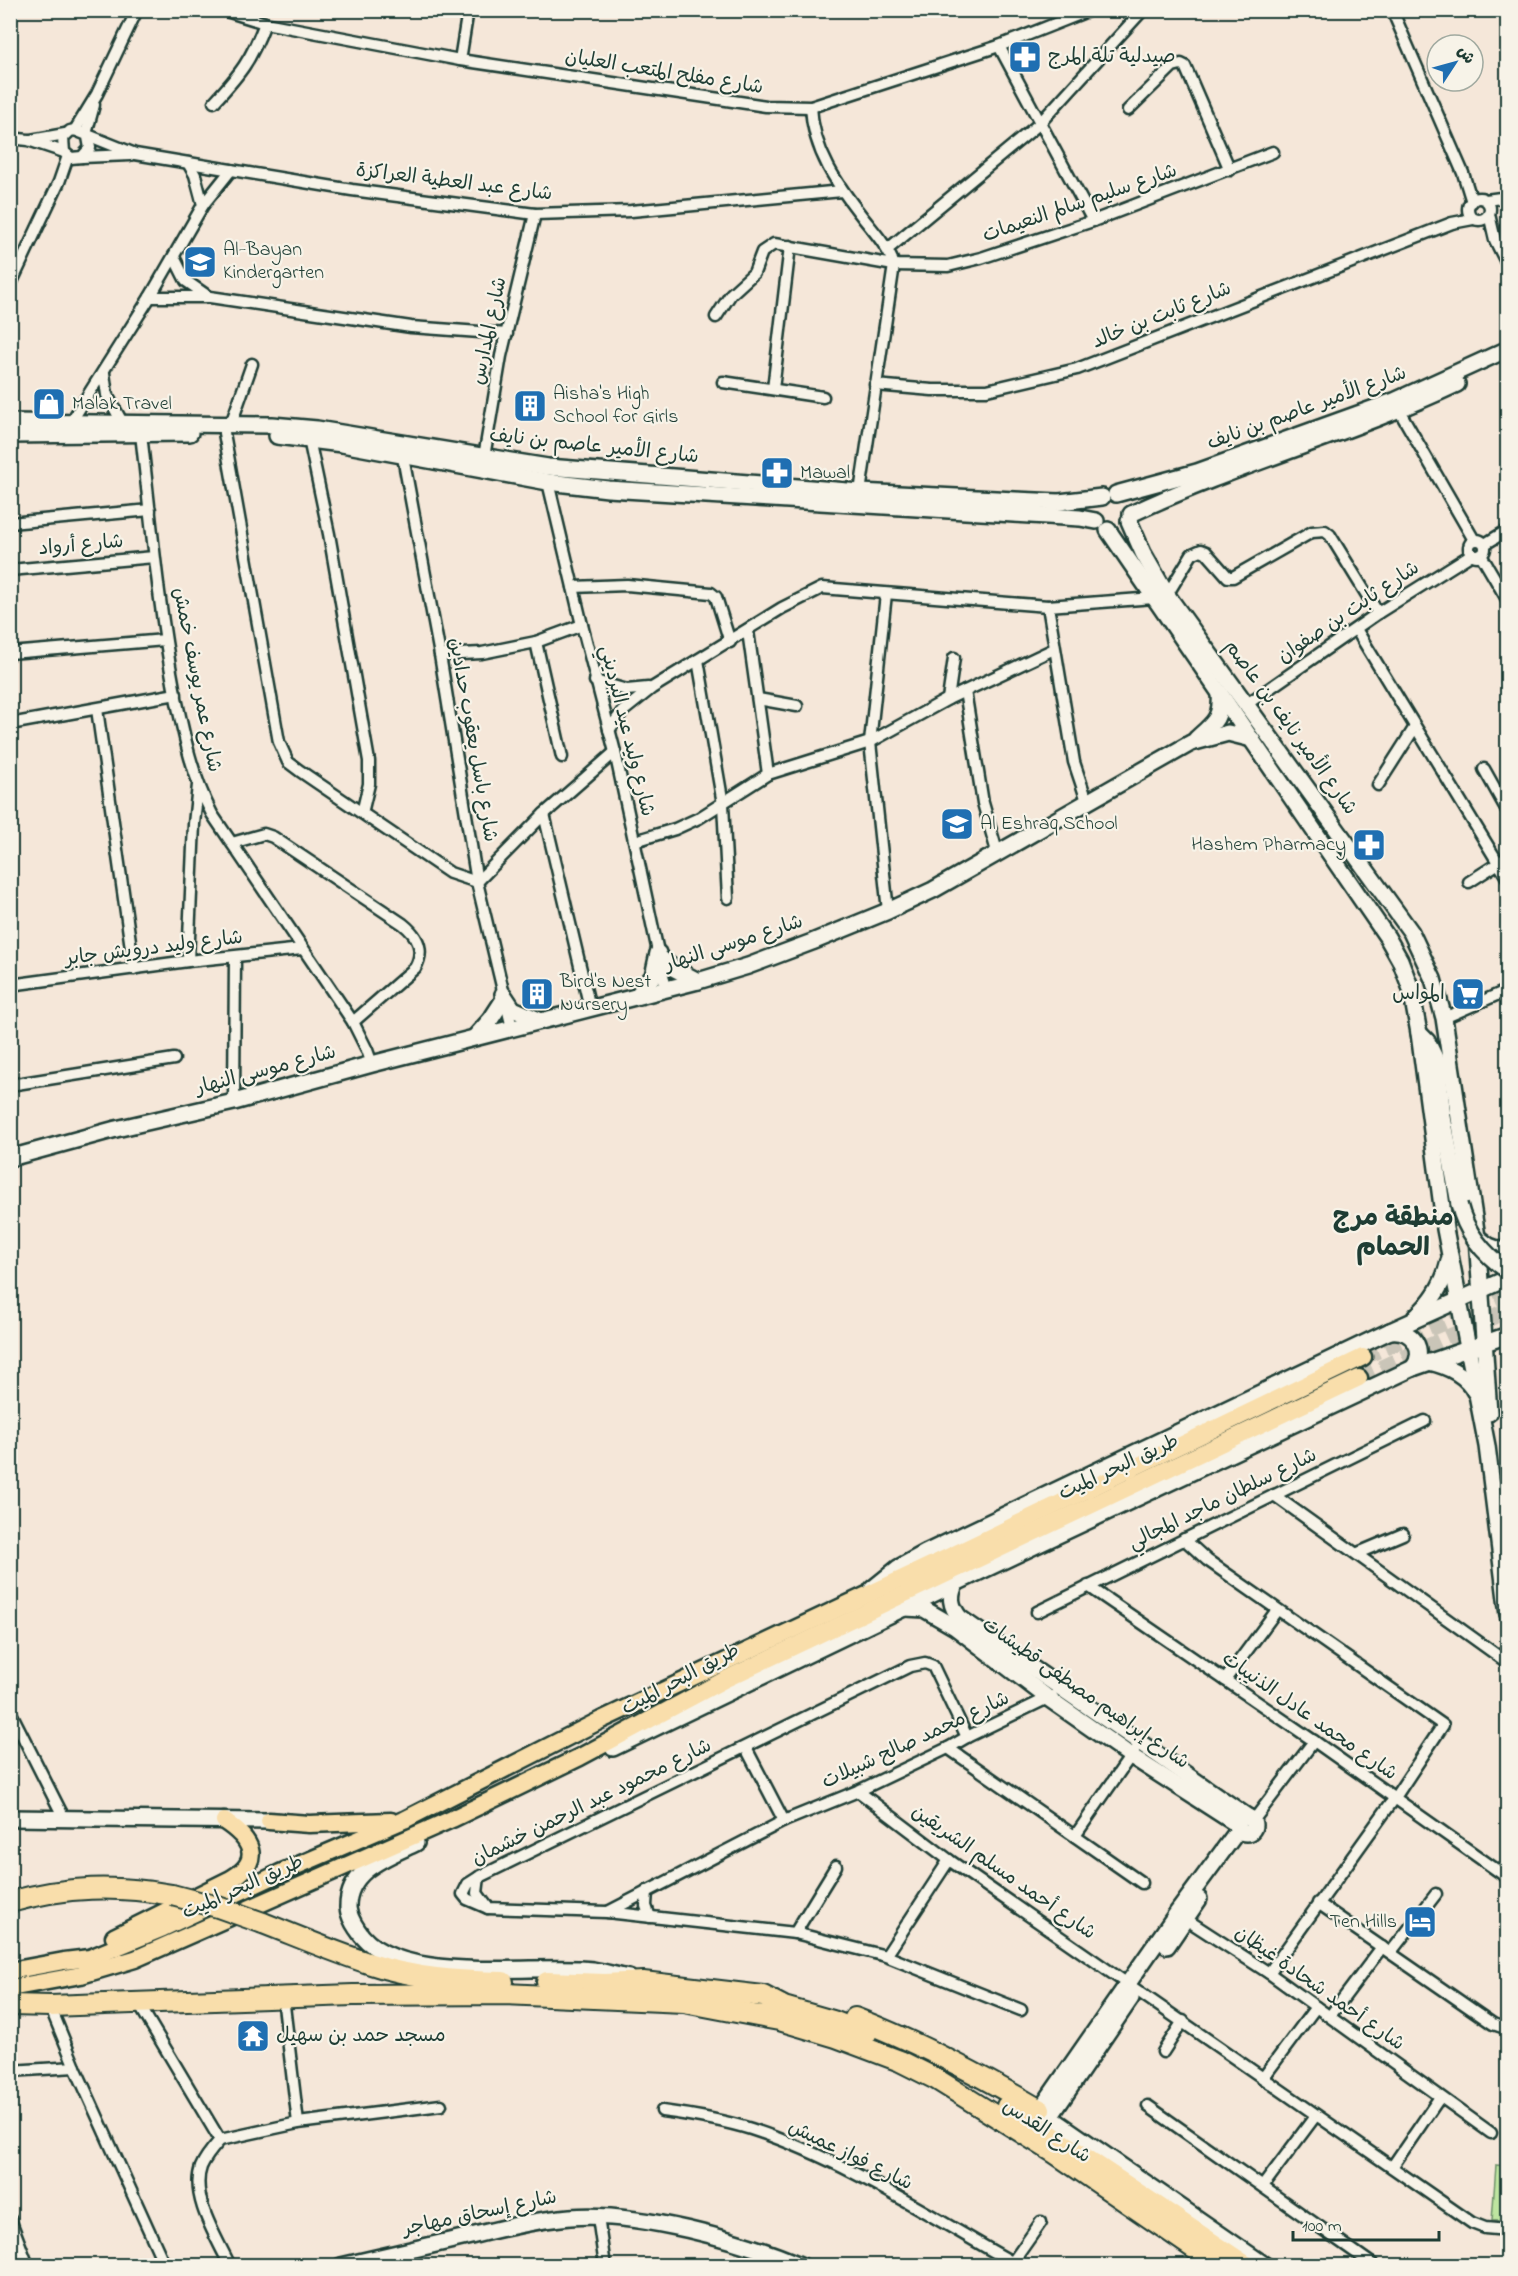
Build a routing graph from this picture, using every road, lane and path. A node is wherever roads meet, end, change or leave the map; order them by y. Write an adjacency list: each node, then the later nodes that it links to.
1 (137, 10): 10 (street)
2 (223, 10): 7 (street, شارع مفلح المتعب العليان)
3 (468, 10): 9 (street)
4 (1090, 10): 8 (street, شارع مفلح المتعب العليان)
5 (1143, 10): 14 (street)
6 (1392, 10): 30 (street)
7 (265, 23): 9 (street, شارع مفلح المتعب العليان); 11 (street)
8 (999, 46): 12 (street, شارع مفلح المتعب العليان); 14 (street)
9 (460, 60): 12 (street, شارع مفلح المتعب العليان)
10 (97, 94): 15 (street); 16 (street)
11 (214, 102)
12 (811, 107): 27 (street)
13 (1128, 110): 25 (street)
14 (1040, 124): 32 (street); 34 (street)
15 (70, 132): 16 (street); 18 (street); 20 (street)
16 (87, 135): 21 (street, شارع عبد العطية العراكزة); 22 (street)
17 (10, 138): 18 (street)
18 (28, 140): 20 (street)
19 (1273, 152): 25 (street, شارع سليم سالم النعيمات)
20 (66, 154): 22 (street); 26 (street)
21 (135, 154): 22 (street, شارع عبد العطية العراكزة); 23 (street, شارع عبد العطية العراكزة)
22 (81, 158): 26 (street)
23 (188, 163): 24 (street, شارع عبد العطية العراكزة); 29 (street)
24 (231, 170): 29 (street); 31 (street, شارع عبد العطية العراكزة)
25 (1230, 170): 32 (street, شارع سليم سالم النعيمات)
26 (59, 182): 38 (street)
27 (842, 191): 31 (street, شارع عبد العطية العراكزة); 34 (street)
28 (1507, 197): 30 (street)
29 (203, 205): 35 (street)
30 (1479, 209): 37 (street); 48 (street, شارع ثابت بن خالد)
31 (535, 213): 42 (street, شارع المدارس)
32 (1093, 220): 36 (street, شارع سليم سالم النعيمات)
33 (790, 246): 36 (street, شارع سليم سالم النعيمات); 41 (street); 49 (street)
34 (888, 249): 36 (street)
35 (174, 257): 39 (street); 40 (street)
36 (894, 265): 48 (street)
37 (1508, 266)
38 (10, 286)
39 (150, 297): 40 (street); 46 (street)
40 (210, 297): 42 (street)
41 (716, 317)
42 (507, 334): 60 (street, شارع المدارس)
43 (1508, 349): 51 (street, شارع الأمير عاصم بن نايف)
44 (1508, 359): 51 (street, شارع الأمير عاصم بن نايف)
45 (252, 364): 55 (street)
46 (104, 373): 53 (street); 54 (street)
47 (723, 382): 49 (street)
48 (875, 385): 62 (street)
49 (773, 389): 50 (street)
50 (823, 397)
51 (1396, 406): 63 (street, شارع الأمير عاصم بن نايف); 65 (street, شارع الأمير عاصم بن نايف); 69 (street)
52 (10, 422): 53 (street, شارع الأمير عاصم بن نايف)
53 (71, 422): 54 (street, شارع الأمير عاصم بن نايف)
54 (122, 422): 55 (street, شارع الأمير عاصم بن نايف)
55 (227, 428): 56 (street, شارع الأمير عاصم بن نايف); 58 (street, شارع الأمير عاصم بن نايف); 60 (street, شارع الأمير عاصم بن نايف); 114 (street)
56 (141, 434): 57 (street, شارع الأمير عاصم بن نايف); 64 (street, شارع عمر يوسف خمش)
57 (10, 435)
58 (309, 439): 59 (street, شارع الأمير عاصم بن نايف); 114 (street)
59 (403, 457): 61 (street, شارع الأمير عاصم بن نايف); 86 (street, شارع باسل يعقوب حدادين)
60 (484, 457): 62 (street, شارع الأمير عاصم بن نايف)
61 (548, 482): 67 (street, شارع الأمير عاصم بن نايف); 72 (street, شارع وليد عيد البرديني)
62 (860, 492): 63 (street, شارع الأمير عاصم بن نايف)
63 (1105, 498): 65 (street); 67 (street)
64 (150, 510): 66 (street); 70 (street, شارع عمر يوسف خمش)
65 (1130, 518): 67 (street); 74 (street, شارع الأمير نايف بن عاصم)
66 (10, 523)
67 (1102, 526): 74 (street, شارع الأمير نايف بن عاصم)
68 (1508, 530): 69 (street, شارع ثابت بن صفوان)
69 (1478, 548): 75 (street); 77 (street, شارع ثابت بن صفوان)
70 (154, 557): 71 (street, شارع أرواد); 81 (street, شارع عمر يوسف خمش)
71 (10, 570)
72 (573, 587): 78 (street, شارع وليد عيد البرديني); 83 (street)
73 (885, 594): 76 (street); 80 (street); 103 (street)
74 (1161, 597): 76 (street); 77 (street); 92 (street, شارع الأمير نايف بن عاصم); 96 (street, شارع الأمير نايف بن عاصم)
75 (1508, 602)
76 (1048, 606): 84 (street)
77 (1378, 613): 79 (street, شارع ثابت بن صفوان)
78 (582, 625): 82 (street); 89 (street, شارع وليد عيد البرديني)
79 (1356, 629): 96 (street, شارع ثابت بن صفوان); 100 (street)
80 (748, 631): 83 (street); 94 (street)
81 (165, 640): 85 (street); 93 (street, شارع عمر يوسف خمش)
82 (536, 642): 86 (street); 106 (street)
83 (729, 642): 88 (street)
84 (1054, 649): 91 (street); 111 (street)
85 (10, 653)
86 (440, 655): 121 (street, شارع باسل يعقوب حدادين)
87 (954, 658): 95 (street)
88 (698, 660): 90 (street); 112 (street)
89 (596, 681): 90 (street); 101 (street, شارع وليد عيد البرديني)
90 (652, 688): 101 (street)
91 (965, 691): 95 (street); 118 (street)
92 (1220, 693): 102 (street, شارع الأمير نايف بن عاصم); 104 (street, شارع موسى النهار)
93 (176, 694): 98 (street); 109 (street, شارع عمر يوسف خمش)
94 (758, 699): 97 (street); 108 (street)
95 (948, 699): 103 (street)
96 (1247, 704): 137 (street, شارع الأمير نايف بن عاصم)
97 (797, 706)
98 (97, 709): 99 (street); 129 (street)
99 (10, 724)
100 (1415, 727): 110 (street); 119 (street)
101 (609, 730): 105 (street, شارع وليد عيد البرديني)
102 (1252, 739): 104 (street, شارع موسى النهار); 141 (street, شارع الأمير نايف بن عاصم)
103 (870, 742): 108 (street); 124 (street)
104 (1191, 743): 111 (street, شارع موسى النهار)
105 (615, 752): 115 (street); 116 (street, شارع وليد عيد البرديني)
106 (562, 757)
107 (1484, 769): 113 (street)
108 (768, 774): 112 (street)
109 (198, 785): 117 (street, شارع عمر يوسف خمش); 128 (street)
110 (1378, 785)
111 (1087, 801): 118 (street, شارع موسى النهار)
112 (723, 804): 116 (street); 123 (street)
113 (1508, 812)
114 (362, 813): 121 (street)
115 (544, 814): 121 (street); 136 (street)
116 (635, 841): 126 (street, شارع وليد عيد البرديني)
117 (232, 843): 125 (street, شارع عمر يوسف خمش); 139 (street)
118 (998, 855): 124 (street, شارع موسى النهار)
119 (1503, 860): 120 (street); 122 (street)
120 (1508, 879)
121 (477, 882): 135 (street, شارع باسل يعقوب حدادين)
122 (1470, 882)
123 (728, 898)
124 (888, 911): 130 (street, شارع موسى النهار)
125 (302, 949): 127 (street, شارع وليد درويش جابر); 139 (street, شارع عمر يوسف خمش)
126 (658, 954): 130 (street); 132 (street, شارع وليد عيد البرديني); 134 (street)
127 (235, 957): 128 (street, شارع وليد درويش جابر); 146 (street)
128 (188, 962): 129 (street, شارع وليد درويش جابر)
129 (134, 969): 131 (street, شارع وليد درويش جابر)
130 (698, 981): 132 (street, شارع موسى النهار)
131 (10, 985)
132 (666, 989): 134 (street, شارع موسى النهار)
133 (1508, 990): 137 (street)
134 (637, 996): 136 (street, شارع موسى النهار)
135 (503, 997): 138 (street); 140 (street, شارع باسل يعقوب حدادين); 142 (street)
136 (590, 1008): 138 (street, شارع موسى النهار)
137 (1444, 1018): 148 (street, شارع الأمير نايف بن عاصم)
138 (541, 1021): 140 (street, شارع موسى النهار)
139 (353, 1022): 144 (street, شارع عمر يوسف خمش)
140 (512, 1028): 142 (street, شارع موسى النهار)
141 (1419, 1033): 150 (street, شارع الأمير نايف بن عاصم); 151 (street, bridge)
142 (473, 1038): 144 (street, شارع موسى النهار)
143 (174, 1059): 145 (street)
144 (372, 1064): 146 (street, شارع موسى النهار)
145 (10, 1085)
146 (234, 1102): 147 (street, شارع موسى النهار)
147 (10, 1158)
148 (1477, 1237): 149 (street); 153 (street, شارع الأمير نايف بن عاصم)
149 (1508, 1253)
150 (1450, 1258): 154 (street, شارع الأمير نايف بن عاصم); 155 (street)
151 (1508, 1271)
152 (1508, 1278): 153 (street)
153 (1481, 1291): 154 (street); 158 (street, شارع الأمير نايف بن عاصم)
154 (1459, 1301): 155 (street); 159 (street, شارع الأمير نايف بن عاصم)
155 (1406, 1324): 156 (street)
156 (1390, 1331): 162 (street); 174 (street)
157 (1508, 1337): 158 (street, طريق البحر الميت); 163 (street)
158 (1485, 1343): 159 (street, طريق البحر الميت); 163 (street, شارع الأمير نايف بن عاصم)
159 (1469, 1348): 161 (street, طريق البحر الميت); 165 (street, شارع الأمير نايف بن عاصم)
160 (1363, 1357): 174 (main road)
161 (1429, 1362): 162 (street, طريق البحر الميت); 165 (street)
162 (1413, 1368): 172 (street, طريق البحر الميت)
163 (1486, 1368): 167 (street, شارع الأمير نايف بن عاصم)
164 (1359, 1378): 206 (main road, طريق البحر الميت)
165 (1477, 1396): 167 (street, شارع الأمير نايف بن عاصم)
166 (1425, 1421): 168 (street, شارع سلطان ماجد المجالي)
167 (1487, 1446): 178 (street)
168 (1274, 1495): 170 (street, شارع سلطان ماجد المجالي); 171 (street)
169 (1403, 1534): 171 (street)
170 (1184, 1539): 173 (street, شارع سلطان ماجد المجالي); 176 (street)
171 (1358, 1553): 179 (street)
172 (956, 1583): 175 (street, طريق البحر الميت); 181 (street, شارع إبراهيم مصطفى قطيشات)
173 (1088, 1586): 177 (street, شارع سلطان ماجد المجالي); 180 (street, شارع محمد عادل الذنيبات)
174 (865, 1596): 193 (main road)
175 (905, 1608): 182 (street, شارع إبراهيم مصطفى قطيشات); 218 (street, طريق البحر الميت)
176 (1277, 1610): 180 (street); 190 (street)
177 (1037, 1612)
178 (1508, 1615)
179 (1508, 1663)
180 (1225, 1680): 185 (street, شارع محمد عادل الذنيبات)
181 (1062, 1688): 182 (street, شارع محمد صالح شبيلات); 188 (street, شارع إبراهيم مصطفى قطيشات)
182 (1048, 1698): 184 (street, شارع محمد صالح شبيلات); 188 (street, شارع إبراهيم مصطفى قطيشات)
183 (10, 1712): 192 (street)
184 (967, 1737): 186 (street, شارع محمود عبد الرحمن خشمان); 187 (street, شارع محمد صالح شبيلات)
185 (1314, 1741): 190 (street, شارع محمد عادل الذنيبات); 197 (street)
186 (746, 1748): 196 (street); 209 (street, شارع محمود عبد الرحمن خشمان)
187 (948, 1749): 189 (street, شارع محمد صالح شبيلات); 198 (street)
188 (1135, 1749): 197 (street, شارع إبراهيم مصطفى قطيشات); 198 (street)
189 (858, 1791): 196 (street, شارع محمد صالح شبيلات); 199 (street, شارع أحمد مسلم الشريقين)
190 (1394, 1799): 202 (street, شارع محمد عادل الذنيبات); 208 (street)
191 (10, 1818): 192 (street)
192 (64, 1820): 194 (street)
193 (404, 1820): 195 (main road); 201 (main road)
194 (224, 1821): 195 (street); 215 (main road)
195 (269, 1821)
196 (784, 1821): 204 (street, شارع محمد صالح شبيلات)
197 (1244, 1825): 210 (street)
198 (1076, 1836): 203 (street)
199 (949, 1860): 214 (street); 219 (street, شارع أحمد مسلم الشريقين)
200 (836, 1866): 212 (street)
201 (280, 1873): 206 (main road); 215 (main road)
202 (1508, 1878)
203 (1142, 1883)
204 (647, 1891): 209 (street, شارع محمد صالح شبيلات); 211 (street)
205 (1436, 1894): 213 (street)
206 (271, 1898): 220 (main road, طريق البحر الميت)
207 (10, 1902): 218 (highway, bridge)
208 (1317, 1903): 213 (street); 217 (street)
209 (607, 1912): 211 (street)
210 (1181, 1916): 217 (street, شارع أحمد شحادة غيظان); 219 (street)
211 (650, 1917): 212 (street)
212 (795, 1933): 214 (street)
213 (1387, 1950): 228 (street); 231 (street)
214 (886, 1956): 227 (street)
215 (64, 1961): 216 (main road)
216 (10, 1971)
217 (1269, 1973): 226 (street, شارع أحمد شحادة غيظان)
218 (643, 1982): 221 (highway)
219 (1133, 1986): 229 (street, شارع أحمد مسلم الشريقين); 240 (street)
220 (10, 1988)
221 (763, 1996): 230 (highway); 240 (highway)
222 (283, 1997): 223 (highway); 230 (highway); 242 (street)
223 (137, 2001): 225 (highway); 244 (street)
224 (10, 2005): 225 (highway)
225 (50, 2006): 233 (street)
226 (1316, 2007): 228 (street, شارع أحمد شحادة غيظان); 235 (street)
227 (1021, 2010)
228 (1330, 2016): 236 (street, شارع أحمد شحادة غيظان)
229 (1183, 2021): 232 (street); 235 (street, شارع أحمد مسلم الشريقين)
230 (835, 2029): 258 (highway, شارع القدس); 259 (highway, شارع القدس)
231 (1508, 2029)
232 (1163, 2052)
233 (75, 2067): 234 (street); 253 (street)
234 (10, 2070)
235 (1263, 2079): 241 (street, شارع أحمد مسلم الشريقين)
236 (1440, 2097): 243 (street, شارع أحمد شحادة غيظان); 245 (street)
237 (441, 2106): 242 (street)
238 (1148, 2106): 246 (street)
239 (662, 2111): 251 (street, شارع فواز عميش)
240 (1045, 2114): 260 (street)
241 (1316, 2115): 245 (street, شارع أحمد مسلم الشريقين); 246 (street)
242 (298, 2123): 244 (street)
243 (1491, 2133)
244 (220, 2140): 254 (street)
245 (1392, 2168): 250 (street, شارع أحمد مسلم الشريقين)
246 (1263, 2186): 261 (street)
247 (598, 2217): 255 (street, شارع إسحاق مهاجر); 256 (street); 257 (street, شارع إسحاق مهاجر)
248 (10, 2219): 252 (street)
249 (1041, 2222): 251 (street)
250 (1508, 2230)
251 (1011, 2264)
252 (28, 2265)
253 (165, 2265)
254 (230, 2265)
255 (341, 2265)
256 (605, 2265)
257 (801, 2265)
258 (1220, 2265)
259 (1246, 2265)
260 (1266, 2265)
261 (1375, 2265)

